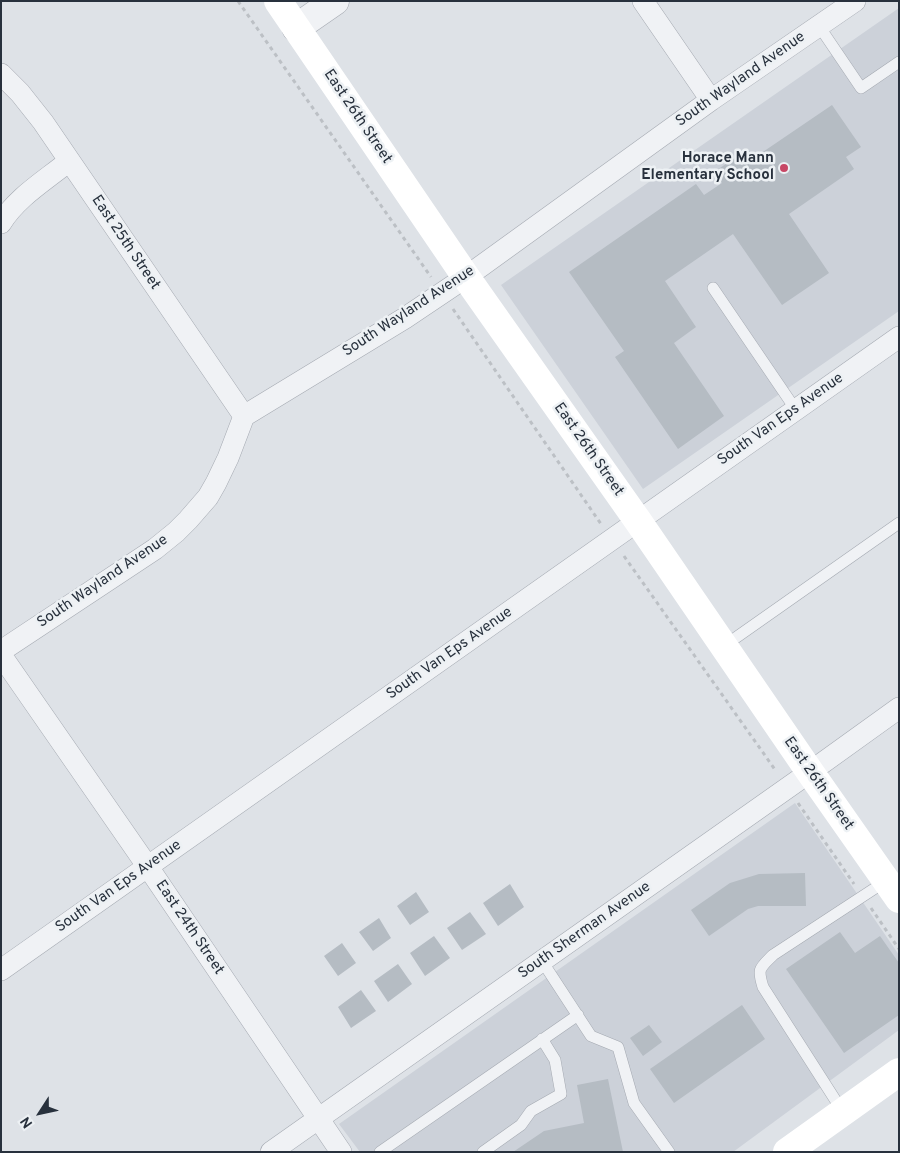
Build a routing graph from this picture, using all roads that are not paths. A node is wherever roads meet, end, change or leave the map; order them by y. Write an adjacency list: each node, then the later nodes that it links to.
1 (278, 1): 6 (main road, East 26th Street)
2 (335, 1): 6 (street)
3 (643, 1): 9 (street)
4 (855, 1): 5 (street, South Wayland Avenue)
5 (819, 26): 7 (lane); 9 (street, South Wayland Avenue)
6 (296, 28): 12 (main road, East 26th Street)
7 (899, 62)
8 (1, 74): 10 (street, East 25th Street)
9 (711, 100): 12 (street, South Wayland Avenue)
10 (69, 161): 11 (street); 16 (street, East 25th Street)
11 (1, 223)
12 (466, 277): 16 (street, South Wayland Avenue); 17 (main road, East 26th Street)
13 (713, 288): 15 (lane)
14 (899, 337): 15 (street, South Van Eps Avenue)
15 (796, 410): 17 (street, South Van Eps Avenue)
16 (244, 416): 20 (street, South Wayland Avenue)
17 (638, 521): 19 (main road, East 26th Street); 24 (street, South Van Eps Avenue)
18 (899, 523): 19 (lane)
19 (724, 646): 23 (main road, East 26th Street)
20 (1, 651)
21 (1, 655): 24 (street, East 24th Street)
22 (899, 708): 23 (street, South Sherman Avenue)
23 (799, 780): 25 (main road, East 26th Street); 26 (street, South Sherman Avenue)
24 (148, 867): 27 (street, South Van Eps Avenue); 32 (street, East 24th Street)
25 (895, 891): 31 (lane)
26 (542, 961): 28 (lane); 32 (street, South Sherman Avenue)
27 (1, 970)
28 (578, 1015): 29 (lane); 37 (lane)
29 (542, 1039): 35 (lane); 36 (lane)
30 (899, 1072): 31 (main road)
31 (843, 1112): 38 (main road)
32 (318, 1119): 33 (street, South Sherman Avenue); 34 (street, East 24th Street)
33 (271, 1152)
34 (341, 1152)
35 (380, 1152)
36 (483, 1152)
37 (669, 1152)
38 (787, 1152)

